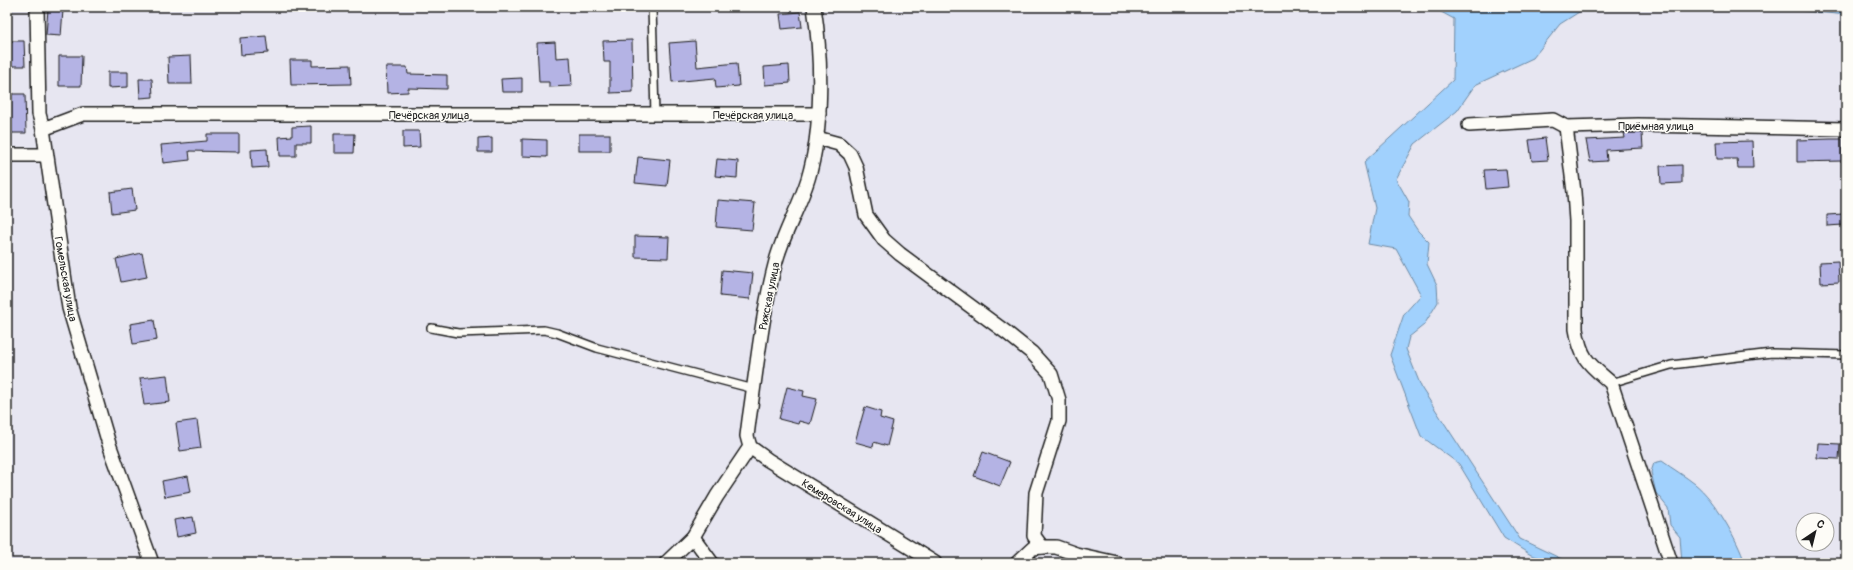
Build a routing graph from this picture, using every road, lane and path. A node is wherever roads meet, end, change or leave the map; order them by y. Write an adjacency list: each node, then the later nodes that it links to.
1 (37, 7): 8 (street, Гомельская улица)
2 (652, 7): 5 (lane)
3 (814, 7): 4 (street, Рижская улица)
4 (819, 114): 5 (street, Печёрская улица); 10 (street, Рижская улица)
5 (655, 115): 8 (street, Печёрская улица)
6 (1469, 125): 7 (street, Приёмная улица)
7 (1566, 127): 9 (street, Приёмная улица); 15 (street)
8 (42, 129): 11 (street, Гомельская улица)
9 (1846, 129)
10 (817, 138): 16 (street, Рижская улица); 19 (street)
11 (46, 155): 12 (street); 20 (street, Гомельская улица)
12 (7, 156)
13 (432, 328): 16 (lane)
14 (1846, 355): 15 (lane)
15 (1611, 383): 26 (street)
16 (754, 389): 17 (street, Рижская улица)
17 (750, 447): 18 (street); 23 (street, Кемеровская улица)
18 (693, 537): 21 (street); 22 (street)
19 (1042, 547): 24 (street); 25 (street)
20 (152, 563)
21 (666, 563)
22 (712, 563)
23 (935, 563)
24 (1017, 563)
25 (1117, 563)
26 (1671, 563)

